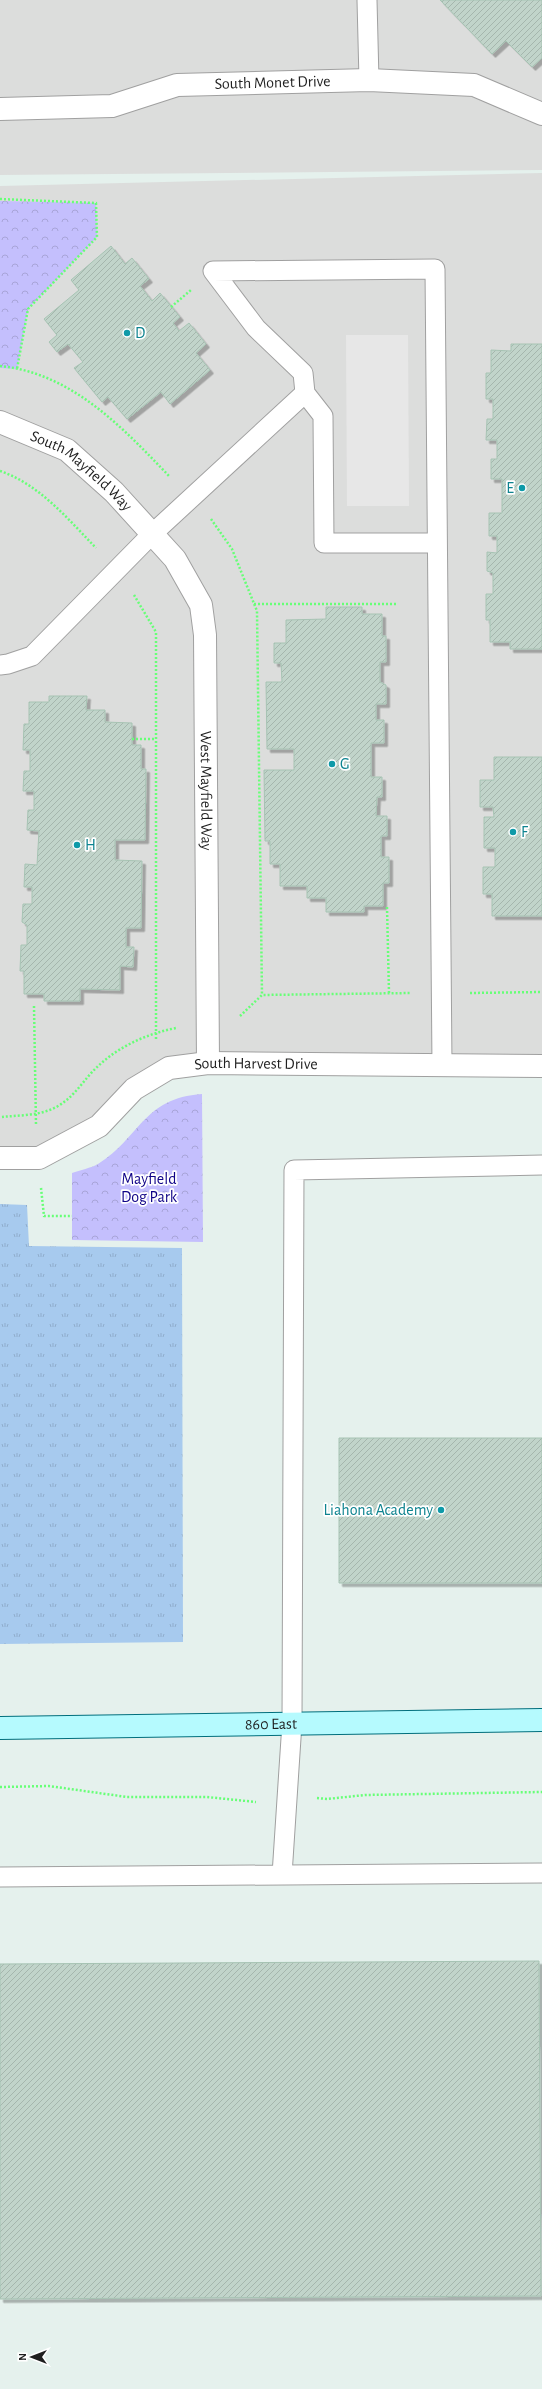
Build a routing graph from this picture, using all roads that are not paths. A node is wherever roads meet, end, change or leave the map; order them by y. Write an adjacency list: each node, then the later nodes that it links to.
1 (367, 0): 2 (lane)
2 (369, 80): 3 (street, South Monet Drive); 4 (street, South Monet Drive)
3 (0, 109)
4 (542, 114)
5 (304, 392): 7 (lane); 8 (lane); 8 (lane)
6 (0, 422): 7 (street, South Mayfield Way)
7 (151, 535): 9 (lane); 10 (street, West Mayfield Way)
8 (437, 543): 11 (lane)
9 (0, 665)
10 (208, 1063): 11 (street, South Harvest Drive); 13 (street, South Harvest Drive)
11 (442, 1065): 12 (street, South Harvest Drive)
12 (542, 1066)
13 (0, 1158)
14 (542, 1165): 16 (lane)
15 (542, 1720): 16 (street, 860 East)
16 (292, 1723): 17 (street, 860 East); 19 (lane)
17 (0, 1728)
18 (542, 1873): 19 (lane)
19 (282, 1875): 20 (lane)
20 (0, 1877)

